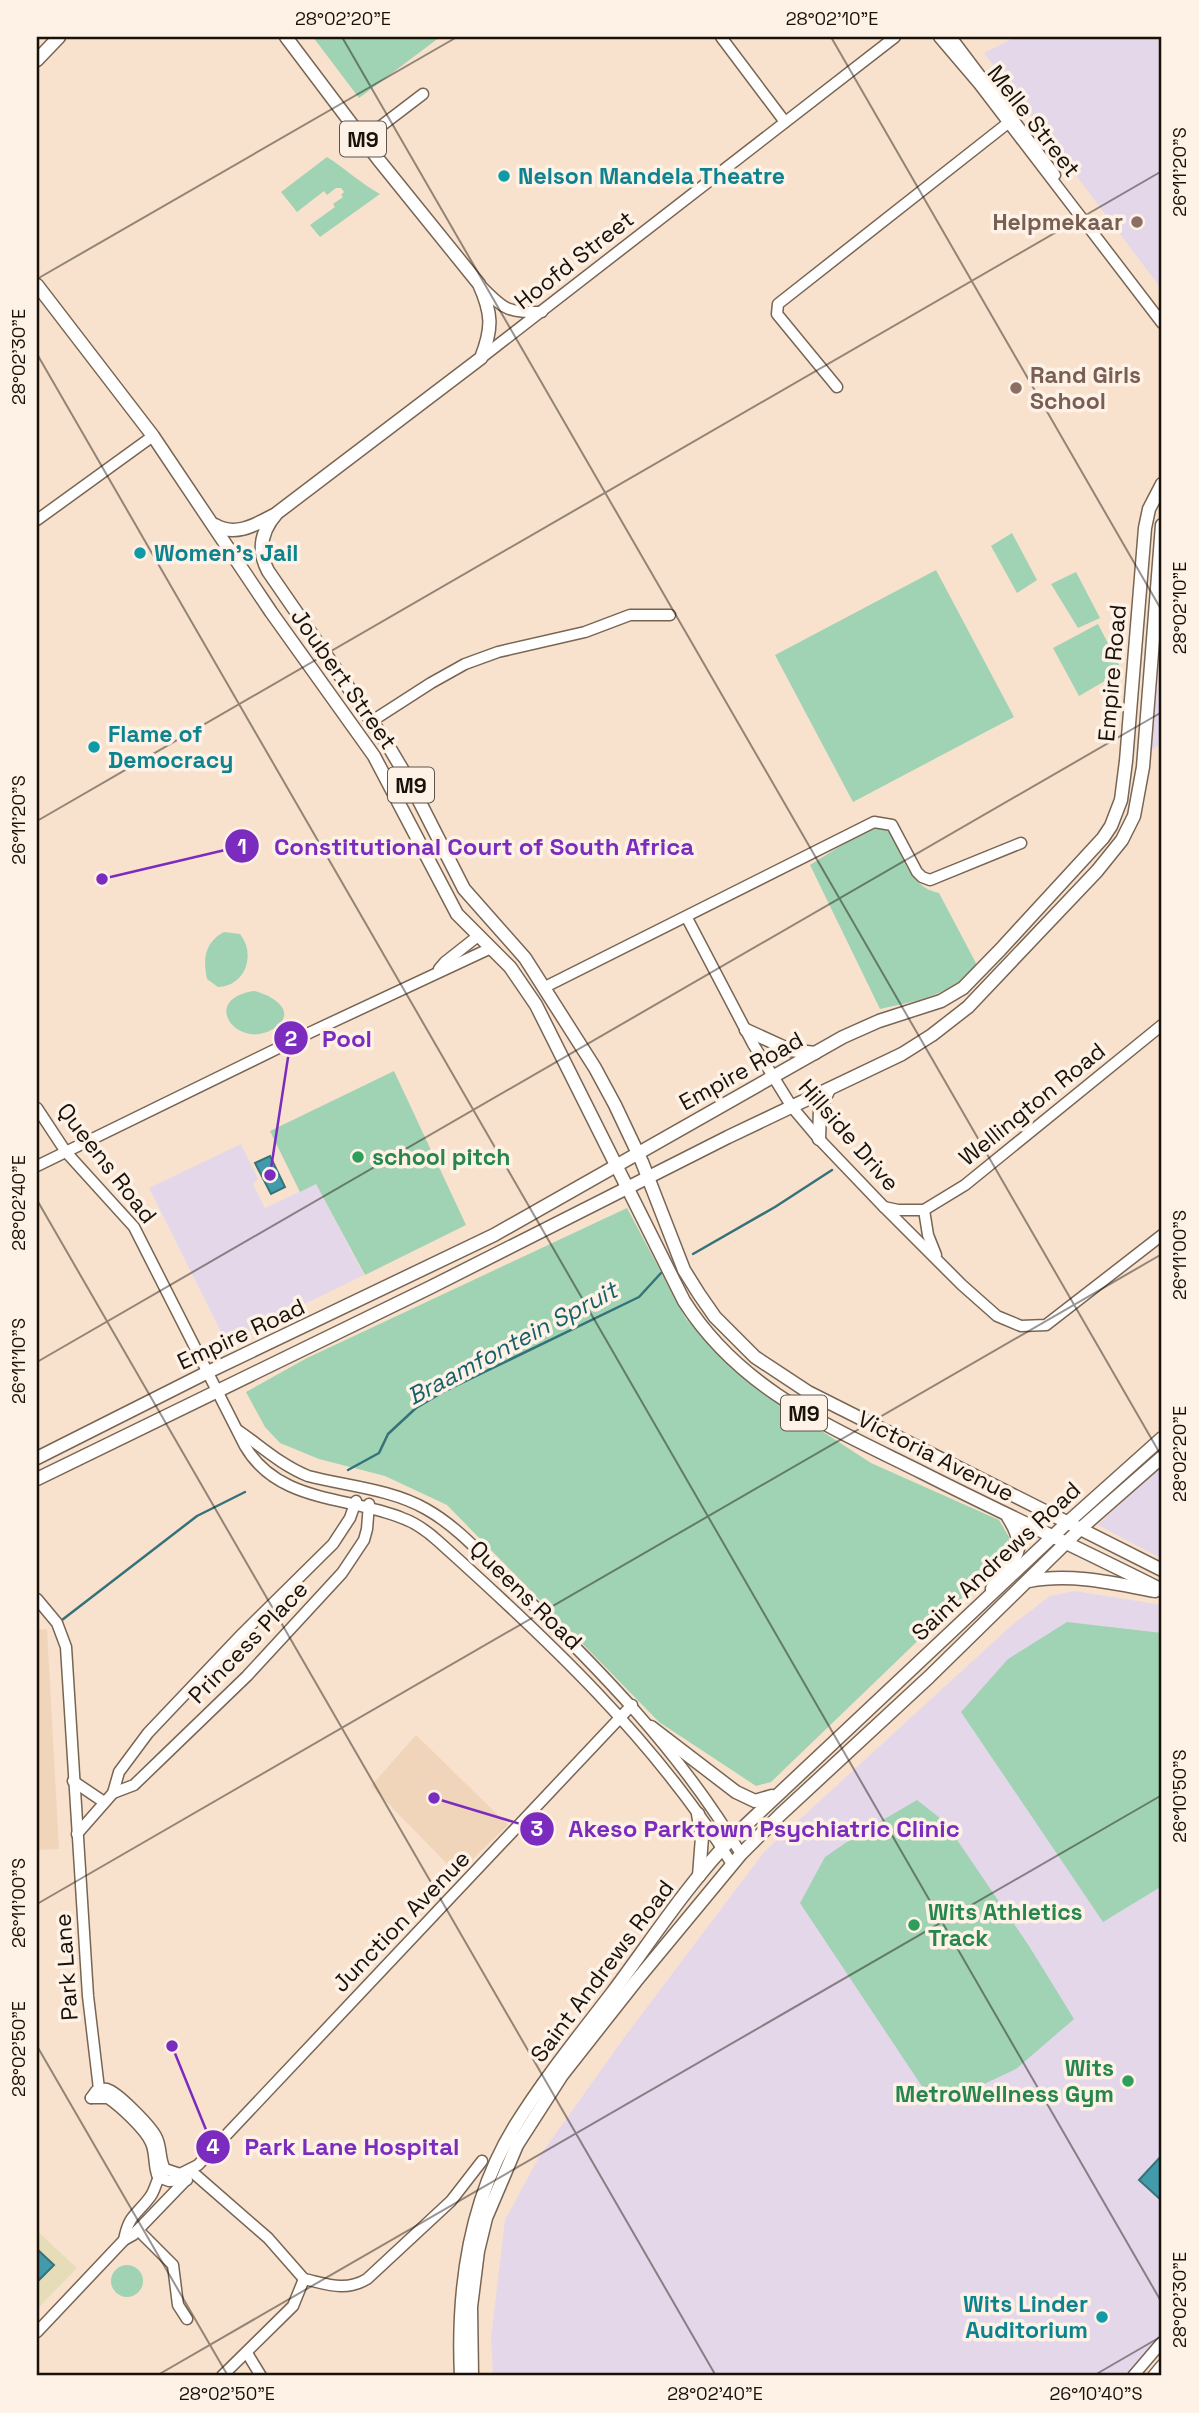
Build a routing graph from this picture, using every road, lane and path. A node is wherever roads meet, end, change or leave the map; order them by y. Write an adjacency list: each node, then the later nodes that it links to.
1 (59, 37): 7 (main road)
2 (286, 37): 11 (main road, M9)
3 (721, 37): 9 (street)
4 (895, 37): 9 (street, Hoofd Street)
5 (939, 37): 10 (street, Melle Street)
6 (951, 37): 12 (street, Melle Street)
7 (37, 60)
8 (424, 94): 11 (street)
9 (785, 122): 15 (street, Hoofd Street)
10 (1008, 123): 12 (street, Melle Street); 18 (street)
11 (364, 139): 13 (main road, M9)
12 (1068, 199): 16 (street, Melle Street)
13 (479, 284): 15 (street); 17 (main road, M9)
14 (37, 285): 19 (main road, Joubert Street / M9)
15 (542, 312): 17 (street, Hoofd Street)
16 (1162, 323)
17 (481, 358): 21 (main road, Hoofd Street / M9)
18 (837, 387)
19 (153, 436): 22 (street); 23 (main road, Joubert Street / M9)
20 (1162, 484): 35 (main road, Empire Road)
21 (277, 513): 23 (main road); 26 (main road, Joubert Street / M9)
22 (37, 520)
23 (215, 525): 29 (main road, Joubert Street / M9)
24 (1162, 525): 37 (main road, Empire Road)
25 (670, 615): 26 (street)
26 (372, 721): 32 (main road, Joubert Street / M9)
27 (1021, 843): 28 (street)
28 (687, 918): 32 (street); 34 (street, Hillside Drive)
29 (478, 936): 30 (main road, Joubert Street / M9); 31 (street)
30 (491, 948): 31 (street); 43 (main road, Joubert Street / M9)
31 (438, 971): 41 (street)
32 (545, 987): 42 (main road, Joubert Street / M9)
33 (1162, 1025): 48 (street, Wellington Road)
34 (746, 1030): 35 (main road); 36 (street, Hillside Drive)
35 (816, 1053): 36 (main road, Empire Road)
36 (772, 1077): 38 (street, Hillside Drive); 42 (main road, Empire Road)
37 (829, 1089): 38 (main road, Empire Road); 40 (main road)
38 (792, 1107): 40 (street, Hillside Drive); 45 (main road, Empire Road)
39 (37, 1108): 41 (street, Queens Road)
40 (819, 1139): 47 (street, Hillside Drive)
41 (66, 1152): 44 (street); 51 (street, Queens Road)
42 (637, 1152): 43 (main road, Empire Road); 45 (main road, Joubert Street / M9)
43 (614, 1165): 46 (main road, Joubert Street / M9); 51 (main road, Empire Road)
44 (37, 1166)
45 (646, 1177): 46 (main road, Empire Road); 63 (main road, Victoria Avenue / M9)
46 (627, 1188): 52 (main road, Empire Road); 62 (main road, Victoria Avenue / M9)
47 (884, 1207): 48 (street); 50 (street, Hillside Drive)
48 (924, 1210): 50 (street)
49 (1162, 1235): 50 (street, Hillside Drive)
50 (944, 1267)
51 (208, 1372): 52 (street, Queens Road); 56 (main road, Empire Road)
52 (216, 1391): 53 (street, Queens Road); 57 (main road, Empire Road)
53 (239, 1431): 58 (street, Queens Road); 60 (street, Queens Road)
54 (1162, 1438): 63 (main road, Saint Andrews Road)
55 (1162, 1457): 64 (main road, Saint Andrews Road)
56 (37, 1458)
57 (37, 1479)
58 (359, 1488): 59 (street, Queens Road); 60 (street, Princess Place)
59 (371, 1490): 61 (street, Princess Place); 72 (street, Queens Road)
60 (355, 1505): 61 (street, Queens Road); 76 (street, Princess Place)
61 (369, 1508): 73 (street, Queens Road); 76 (street, Princess Place)
62 (1007, 1515): 65 (main road, Victoria Avenue / M9); 70 (main road)
63 (1067, 1523): 64 (main road, Victoria Avenue / M9); 65 (main road, Saint Andrews Road)
64 (1080, 1529): 66 (main road, Saint Andrews Road); 67 (main road, Victoria Avenue / M9)
65 (1052, 1537): 66 (main road, Victoria Avenue / M9); 70 (main road, Saint Andrews Road)
66 (1066, 1544): 68 (main road, Saint Andrews Road); 69 (main road, Victoria Avenue / M9)
67 (1162, 1570)
68 (1028, 1581): 69 (main road); 83 (main road, Saint Andrews Road)
69 (1162, 1591)
70 (987, 1598): 77 (main road, Saint Andrews Road)
71 (37, 1599): 75 (street, Park Lane)
72 (632, 1705): 73 (street, Junction Avenue); 74 (street, Queens Road)
73 (621, 1718): 79 (street, Queens Road); 89 (street, Junction Avenue)
74 (651, 1727): 77 (main road); 81 (street, Queens Road)
75 (73, 1781): 78 (street); 80 (street, Park Lane)
76 (113, 1793): 78 (street, Princess Place)
77 (779, 1793): 81 (main road, Saint Andrews Road)
78 (104, 1802): 80 (street, Princess Place)
79 (698, 1814): 82 (street, Queens Road); 85 (main road)
80 (77, 1834): 86 (street, Park Lane)
81 (732, 1838): 82 (main road, Saint Andrews Road); 83 (street, Queens Road)
82 (722, 1848): 84 (street, Queens Road); 85 (main road, Saint Andrews Road)
83 (741, 1854): 84 (main road, Saint Andrews Road)
84 (732, 1864): 101 (main road, Saint Andrews Road)
85 (699, 1877): 100 (main road, Saint Andrews Road)
86 (99, 2089): 88 (street); 88 (street)
87 (482, 2161): 92 (street)
88 (162, 2173): 89 (street); 91 (street, Junction Avenue)
89 (192, 2173): 90 (street, Junction Avenue); 92 (street)
90 (138, 2230): 91 (street, Junction Avenue); 93 (street)
91 (124, 2240): 94 (street, Junction Avenue)
92 (304, 2278): 96 (street)
93 (187, 2319)
94 (37, 2332)
95 (1162, 2342): 102 (street)
96 (247, 2353): 98 (street); 99 (street)
97 (1162, 2365): 103 (street)
98 (222, 2376)
99 (261, 2376)
100 (461, 2376)
101 (472, 2376)
102 (1133, 2376)
103 (1153, 2376)

